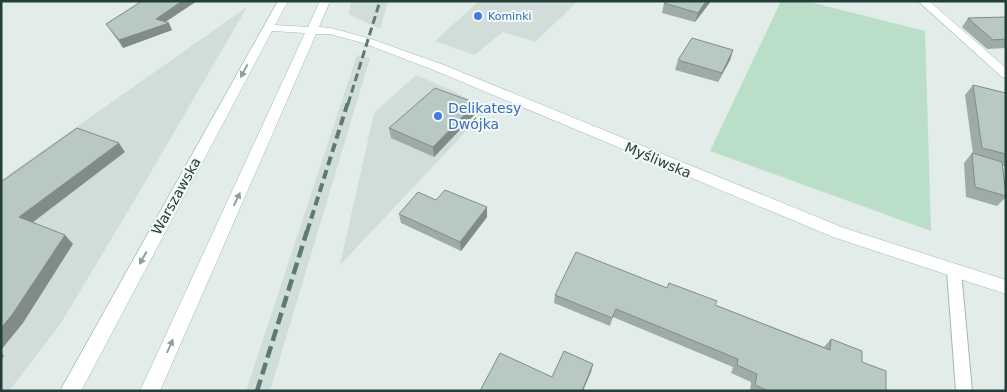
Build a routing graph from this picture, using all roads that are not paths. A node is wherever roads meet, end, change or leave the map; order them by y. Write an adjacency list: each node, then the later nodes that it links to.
1 (283, 1): 4 (main road, Warszawska)
2 (325, 1): 5 (main road)
3 (923, 1): 6 (main road)
4 (268, 28): 5 (main road, Myśliwska); 9 (main road, Warszawska, one-way to 9)
5 (312, 29): 7 (main road, Myśliwska); 10 (main road, one-way to 5)
6 (1006, 74)
7 (954, 271): 8 (main road, Myśliwska); 11 (lane)
8 (1006, 288)
9 (70, 391)
10 (150, 391)
11 (964, 391)

